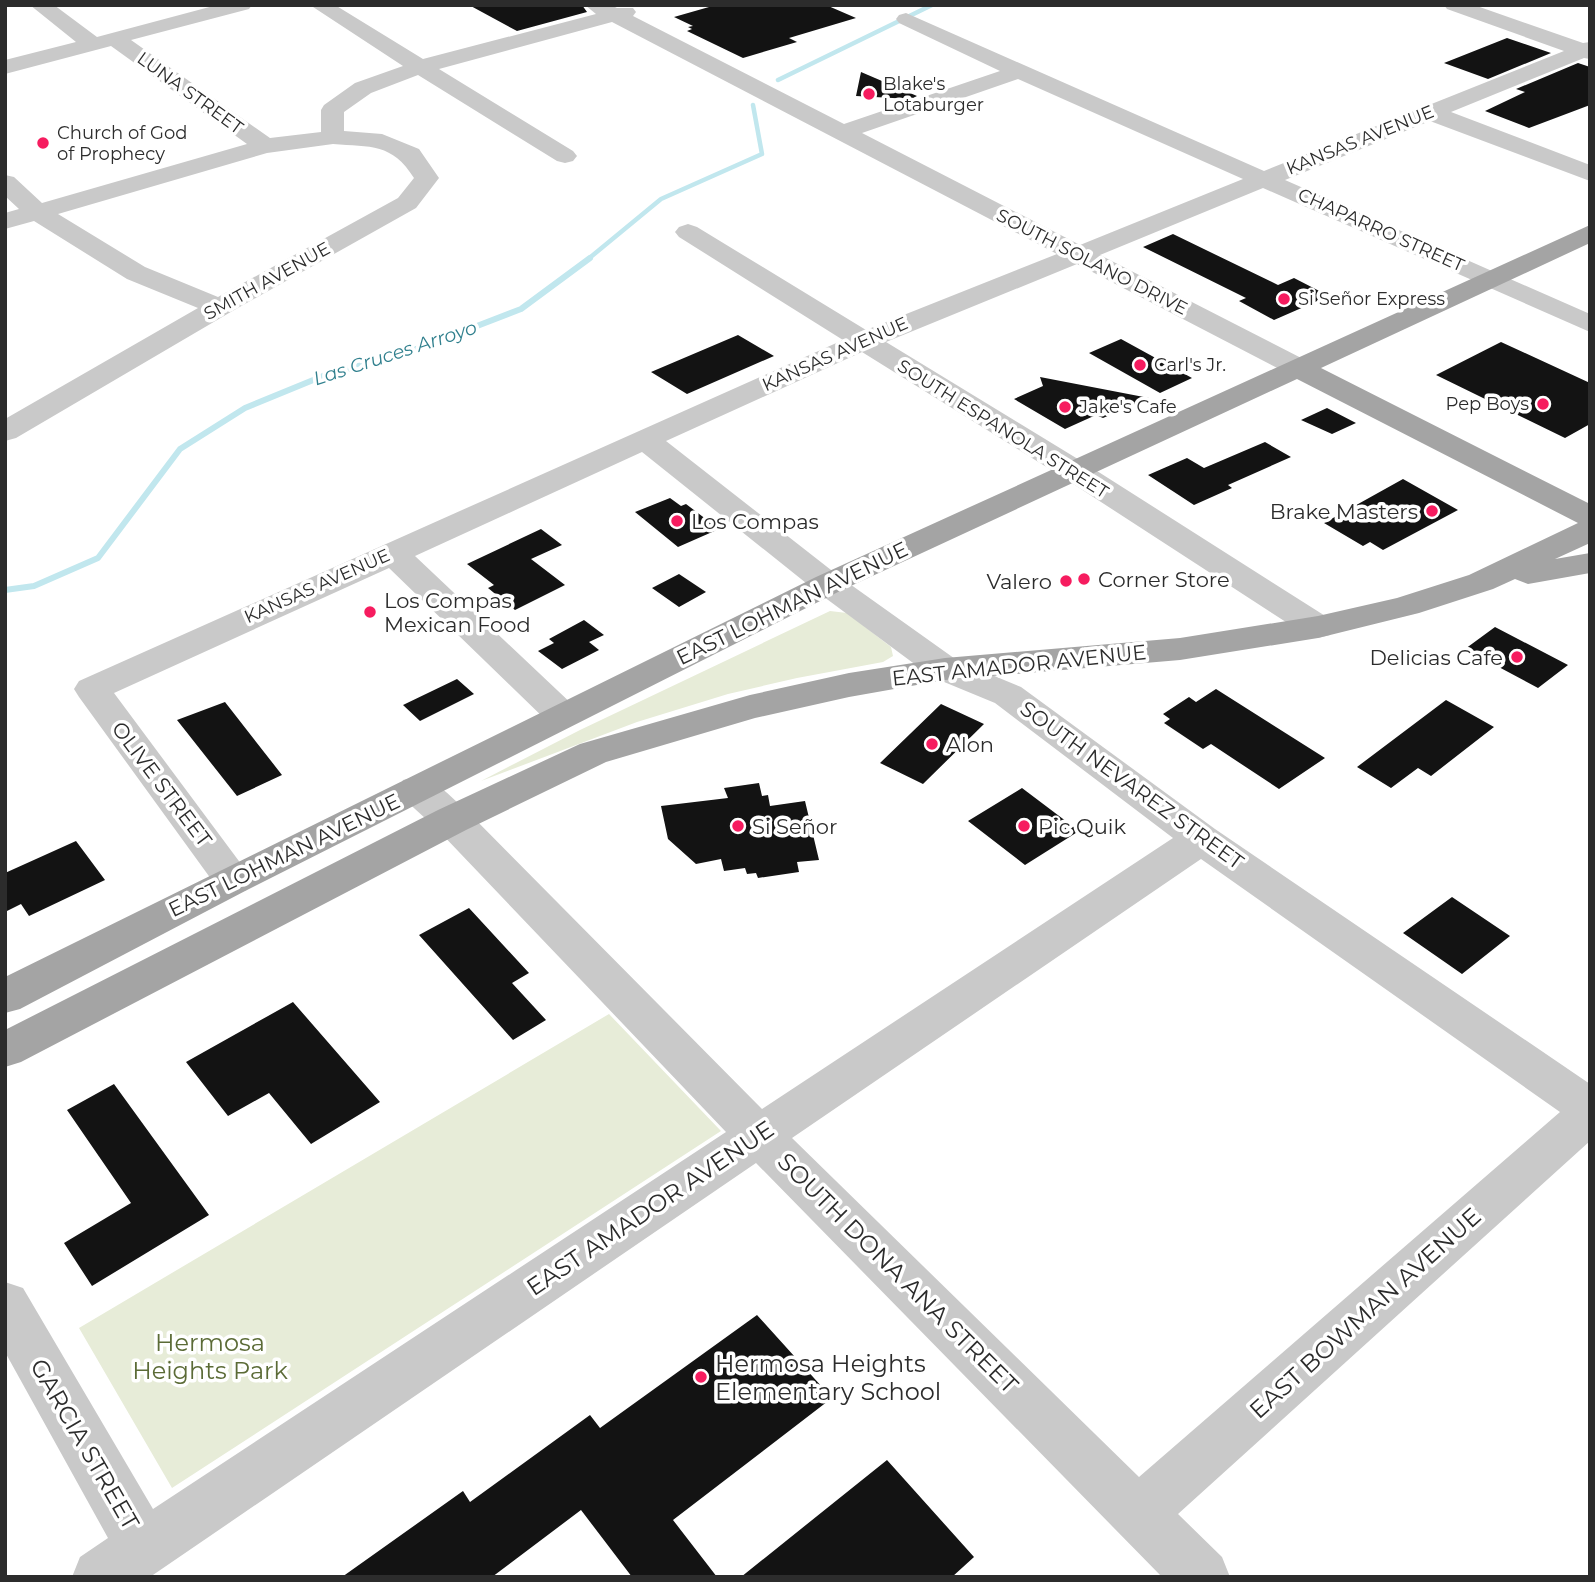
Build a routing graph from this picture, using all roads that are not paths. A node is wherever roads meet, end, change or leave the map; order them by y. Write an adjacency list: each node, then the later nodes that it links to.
1 (40, 5): 9 (street)
2 (242, 5): 8 (street)
3 (320, 5): 12 (street)
4 (652, 5): 6 (street)
5 (1454, 5): 10 (street)
6 (604, 10): 12 (street); 15 (street, SOUTH SOLANO DRIVE)
7 (906, 19): 13 (street, CHAPARRO STREET)
8 (116, 39): 9 (street); 17 (street, LUNA STREET)
9 (93, 44): 11 (street)
10 (1587, 51): 14 (street, KANSAS AVENUE)
11 (5, 66)
12 (420, 66): 16 (street); 18 (street)
13 (1017, 72): 15 (street); 20 (street, CHAPARRO STREET)
14 (1429, 112): 19 (street); 20 (street, KANSAS AVENUE)
15 (843, 132): 26 (street, SOUTH SOLANO DRIVE)
16 (333, 137): 17 (street); 28 (street, SMITH AVENUE)
17 (265, 146): 22 (street)
18 (565, 156)
19 (1590, 174)
20 (1265, 178): 26 (street, KANSAS AVENUE); 27 (street, CHAPARRO STREET)
21 (5, 182): 22 (street)
22 (37, 212): 23 (street); 28 (street)
23 (5, 221)
24 (688, 232): 30 (street, SOUTH ESPANOLA STREET)
25 (1590, 233): 27 (main road, EAST LOHMAN AVENUE)
26 (1076, 254): 30 (street, KANSAS AVENUE); 31 (street, SOUTH SOLANO DRIVE)
27 (1489, 278): 29 (street, CHAPARRO STREET); 31 (main road, EAST LOHMAN AVENUE)
28 (219, 307): 32 (street, SMITH AVENUE)
29 (1590, 324)
30 (861, 342): 33 (street, KANSAS AVENUE); 34 (street, SOUTH ESPANOLA STREET)
31 (1298, 368): 34 (main road, EAST LOHMAN AVENUE); 35 (main road, SOUTH SOLANO DRIVE)
32 (5, 432)
33 (643, 438): 37 (street, KANSAS AVENUE); 40 (street, SOUTH NEVAREZ STREET)
34 (1075, 471): 40 (main road, EAST LOHMAN AVENUE); 41 (street, SOUTH ESPANOLA STREET)
35 (1590, 517)
36 (1590, 530): 39 (main road, EAST AMADOR AVENUE)
37 (392, 552): 43 (street, KANSAS AVENUE); 44 (street)
38 (1590, 563): 39 (main road)
39 (1481, 582): 41 (main road, EAST AMADOR AVENUE)
40 (828, 584): 42 (street, SOUTH NEVAREZ STREET); 44 (main road, EAST LOHMAN AVENUE)
41 (1318, 627): 42 (main road, EAST AMADOR AVENUE)
42 (945, 669): 46 (main road, EAST AMADOR AVENUE); 47 (street, SOUTH NEVAREZ STREET)
43 (92, 689): 48 (street, OLIVE STREET)
44 (562, 715): 45 (main road, EAST LOHMAN AVENUE)
45 (417, 789): 46 (street, SOUTH DONA ANA STREET); 48 (main road, EAST LOHMAN AVENUE)
46 (452, 820): 50 (main road, EAST LOHMAN AVENUE); 52 (street, SOUTH DONA ANA STREET)
47 (1201, 839): 51 (street, SOUTH NEVAREZ STREET); 52 (street, EAST AMADOR AVENUE)
48 (233, 880): 49 (main road, EAST LOHMAN AVENUE)
49 (5, 997)
50 (5, 1050)
51 (1590, 1110): 54 (street, EAST BOWMAN AVENUE)
52 (758, 1135): 54 (street, SOUTH DONA ANA STREET); 55 (street, EAST AMADOR AVENUE)
53 (5, 1304): 55 (street, GARCIA STREET)
54 (1140, 1512): 57 (street, SOUTH DONA ANA STREET)
55 (144, 1548): 56 (street, EAST AMADOR AVENUE)
56 (100, 1577)
57 (1202, 1577)

